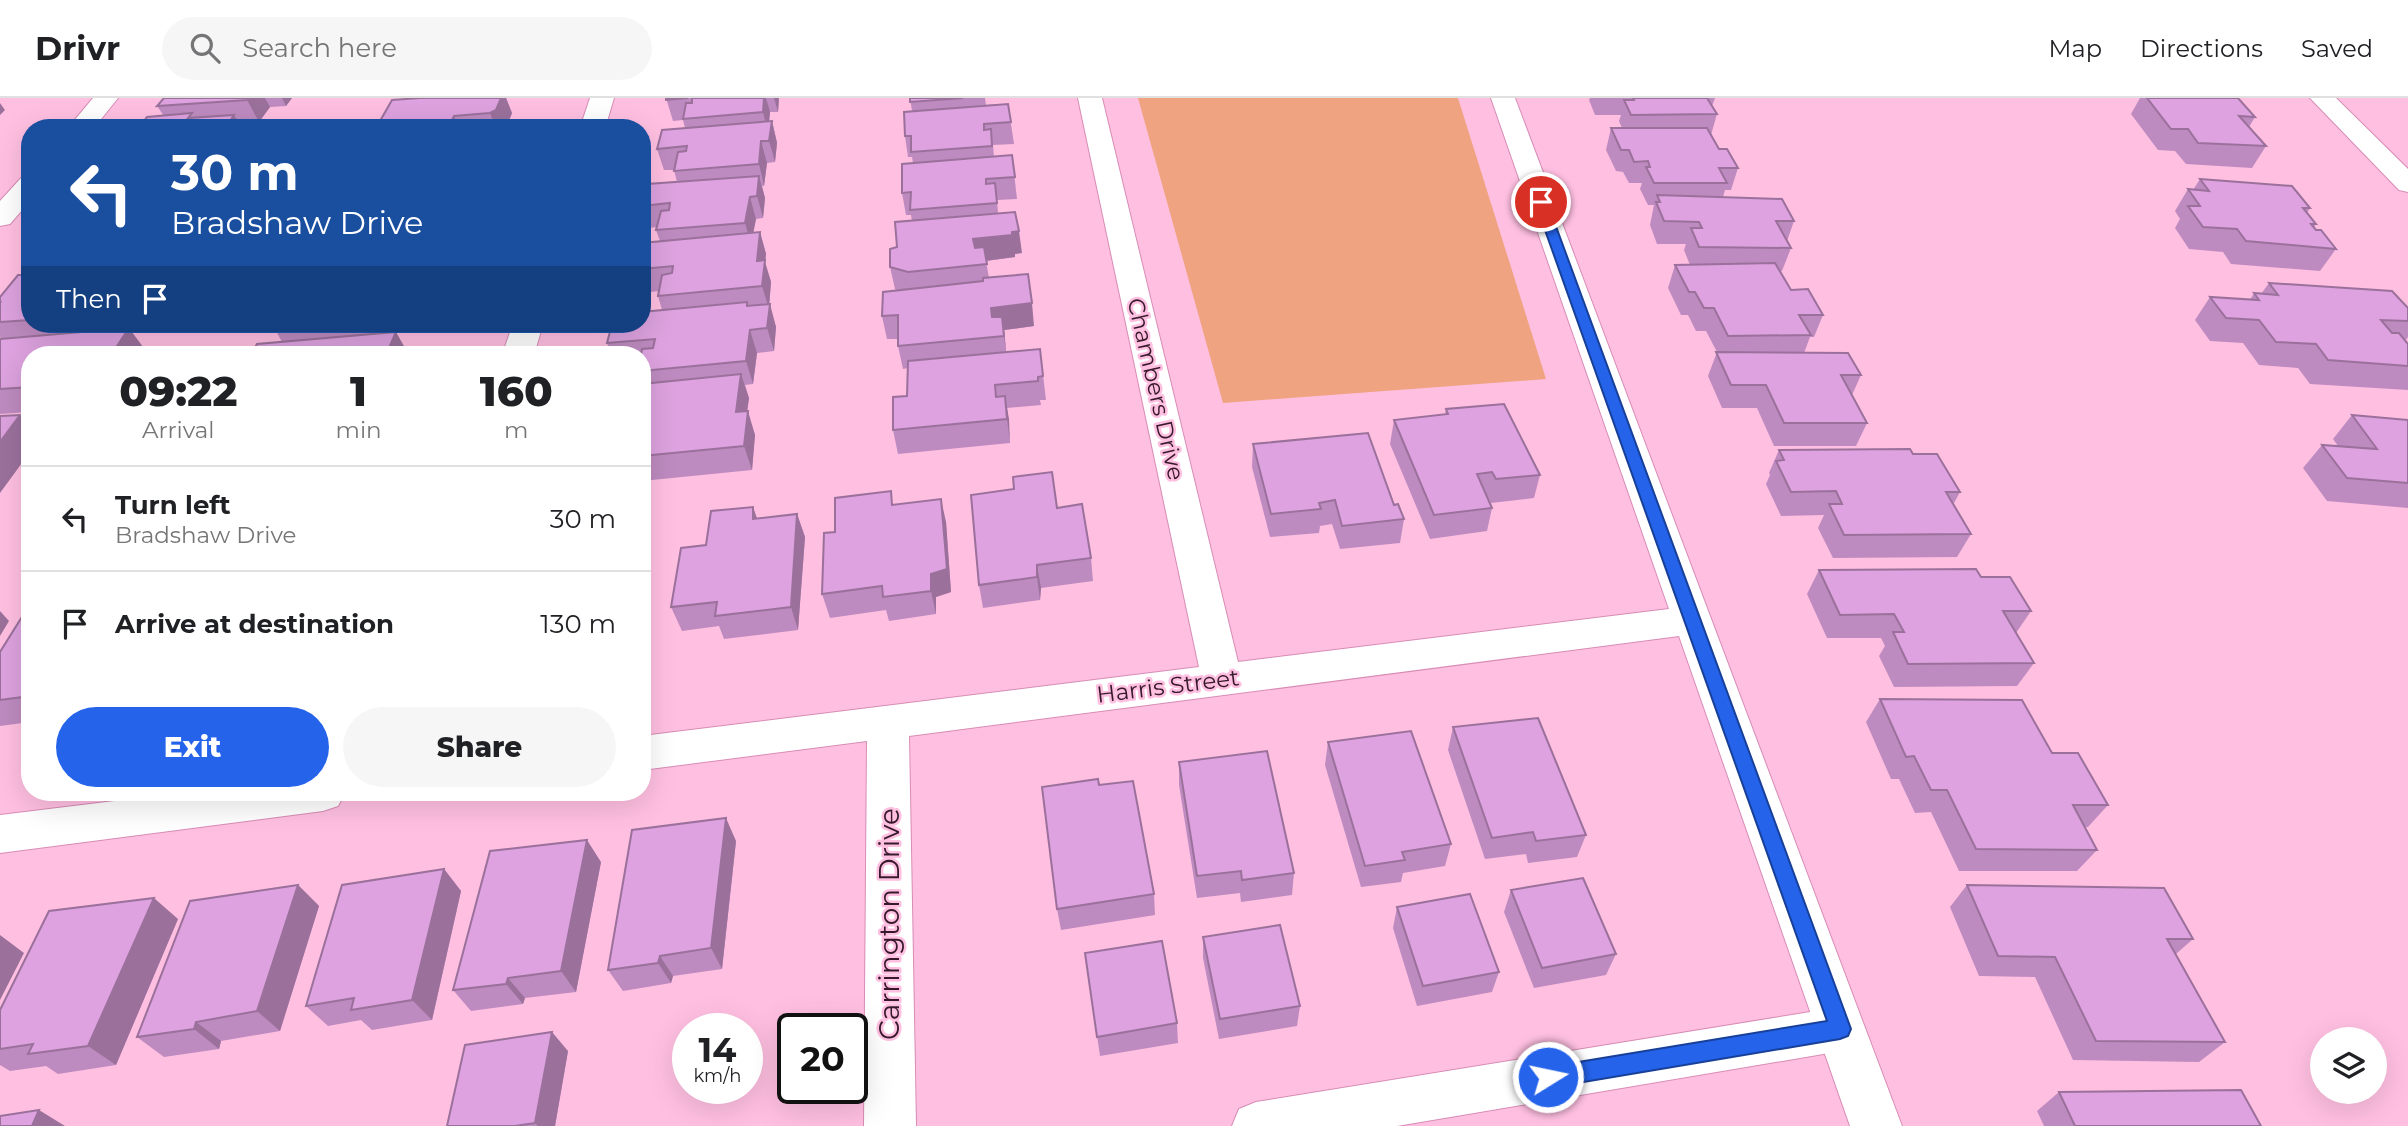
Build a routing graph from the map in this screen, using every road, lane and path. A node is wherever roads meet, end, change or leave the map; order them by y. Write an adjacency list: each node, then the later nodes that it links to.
1 (106, 98): 6 (street)
2 (602, 98): 7 (street)
3 (1090, 98): 12 (street, Chambers Drive)
4 (1503, 98): 11 (street)
5 (2322, 98): 8 (street)
6 (88, 119)
7 (595, 119)
8 (2408, 184)
9 (21, 194): 10 (street)
10 (0, 218)
11 (1694, 620): 12 (street, Harris Street); 17 (street)
12 (1222, 679): 13 (street, Harris Street)
13 (888, 722): 14 (street, Harris Street); 18 (street, Carrington Drive)
14 (651, 751)
15 (260, 801): 16 (street)
16 (0, 834)
17 (1840, 1029): 19 (lane); 20 (street)
18 (890, 1126)
19 (1256, 1126)
20 (1876, 1126)

